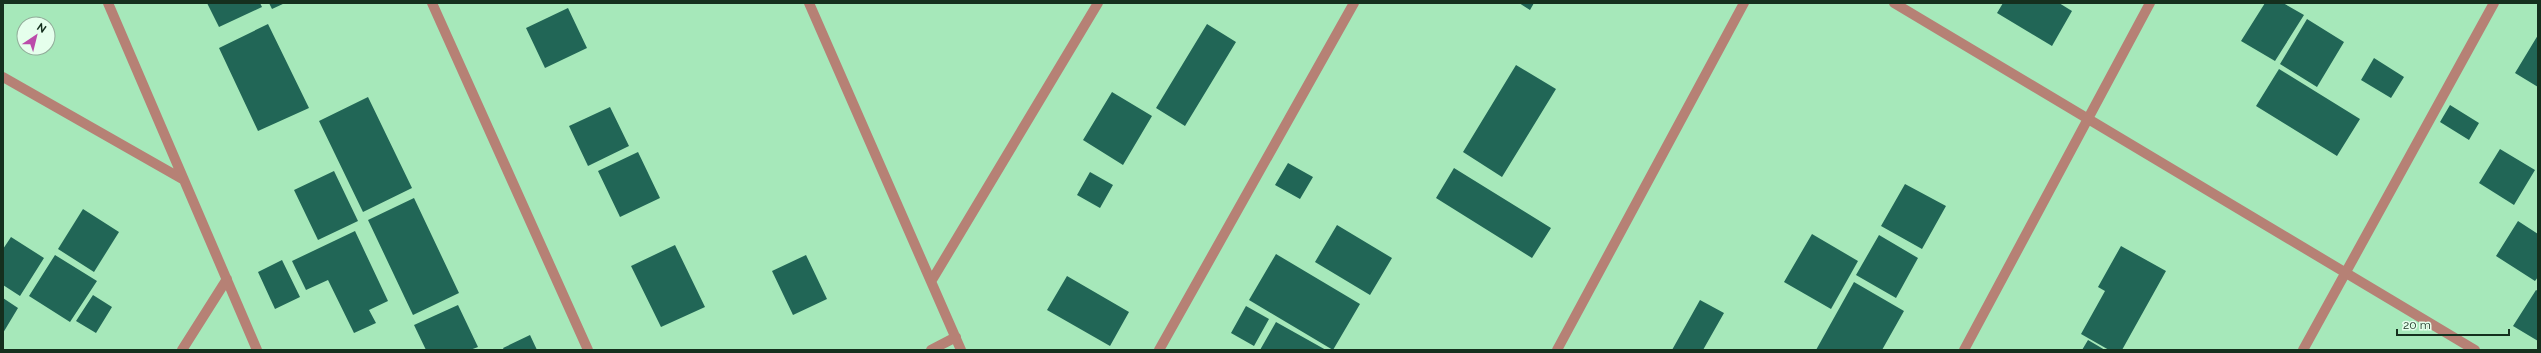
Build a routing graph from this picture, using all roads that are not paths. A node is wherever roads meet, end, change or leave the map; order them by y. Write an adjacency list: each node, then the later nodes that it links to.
1 (108, 3): 12 (street)
2 (432, 3): 19 (street)
3 (809, 3): 15 (street)
4 (1098, 3): 15 (street)
5 (1354, 3): 22 (street)
6 (1744, 3): 23 (street)
7 (1894, 3): 11 (street)
8 (2150, 3): 11 (street)
9 (2494, 3): 13 (street)
10 (3, 77): 12 (street)
11 (2088, 118): 13 (street); 24 (street)
12 (184, 180): 14 (street)
13 (2346, 272): 25 (street); 26 (street)
14 (227, 279): 17 (street); 18 (street)
15 (932, 280): 16 (street)
16 (956, 337): 20 (street); 21 (street)
17 (182, 350)
18 (258, 350)
19 (588, 350)
20 (931, 350)
21 (961, 350)
22 (1159, 350)
23 (1557, 350)
24 (1964, 350)
25 (2303, 350)
26 (2475, 350)

